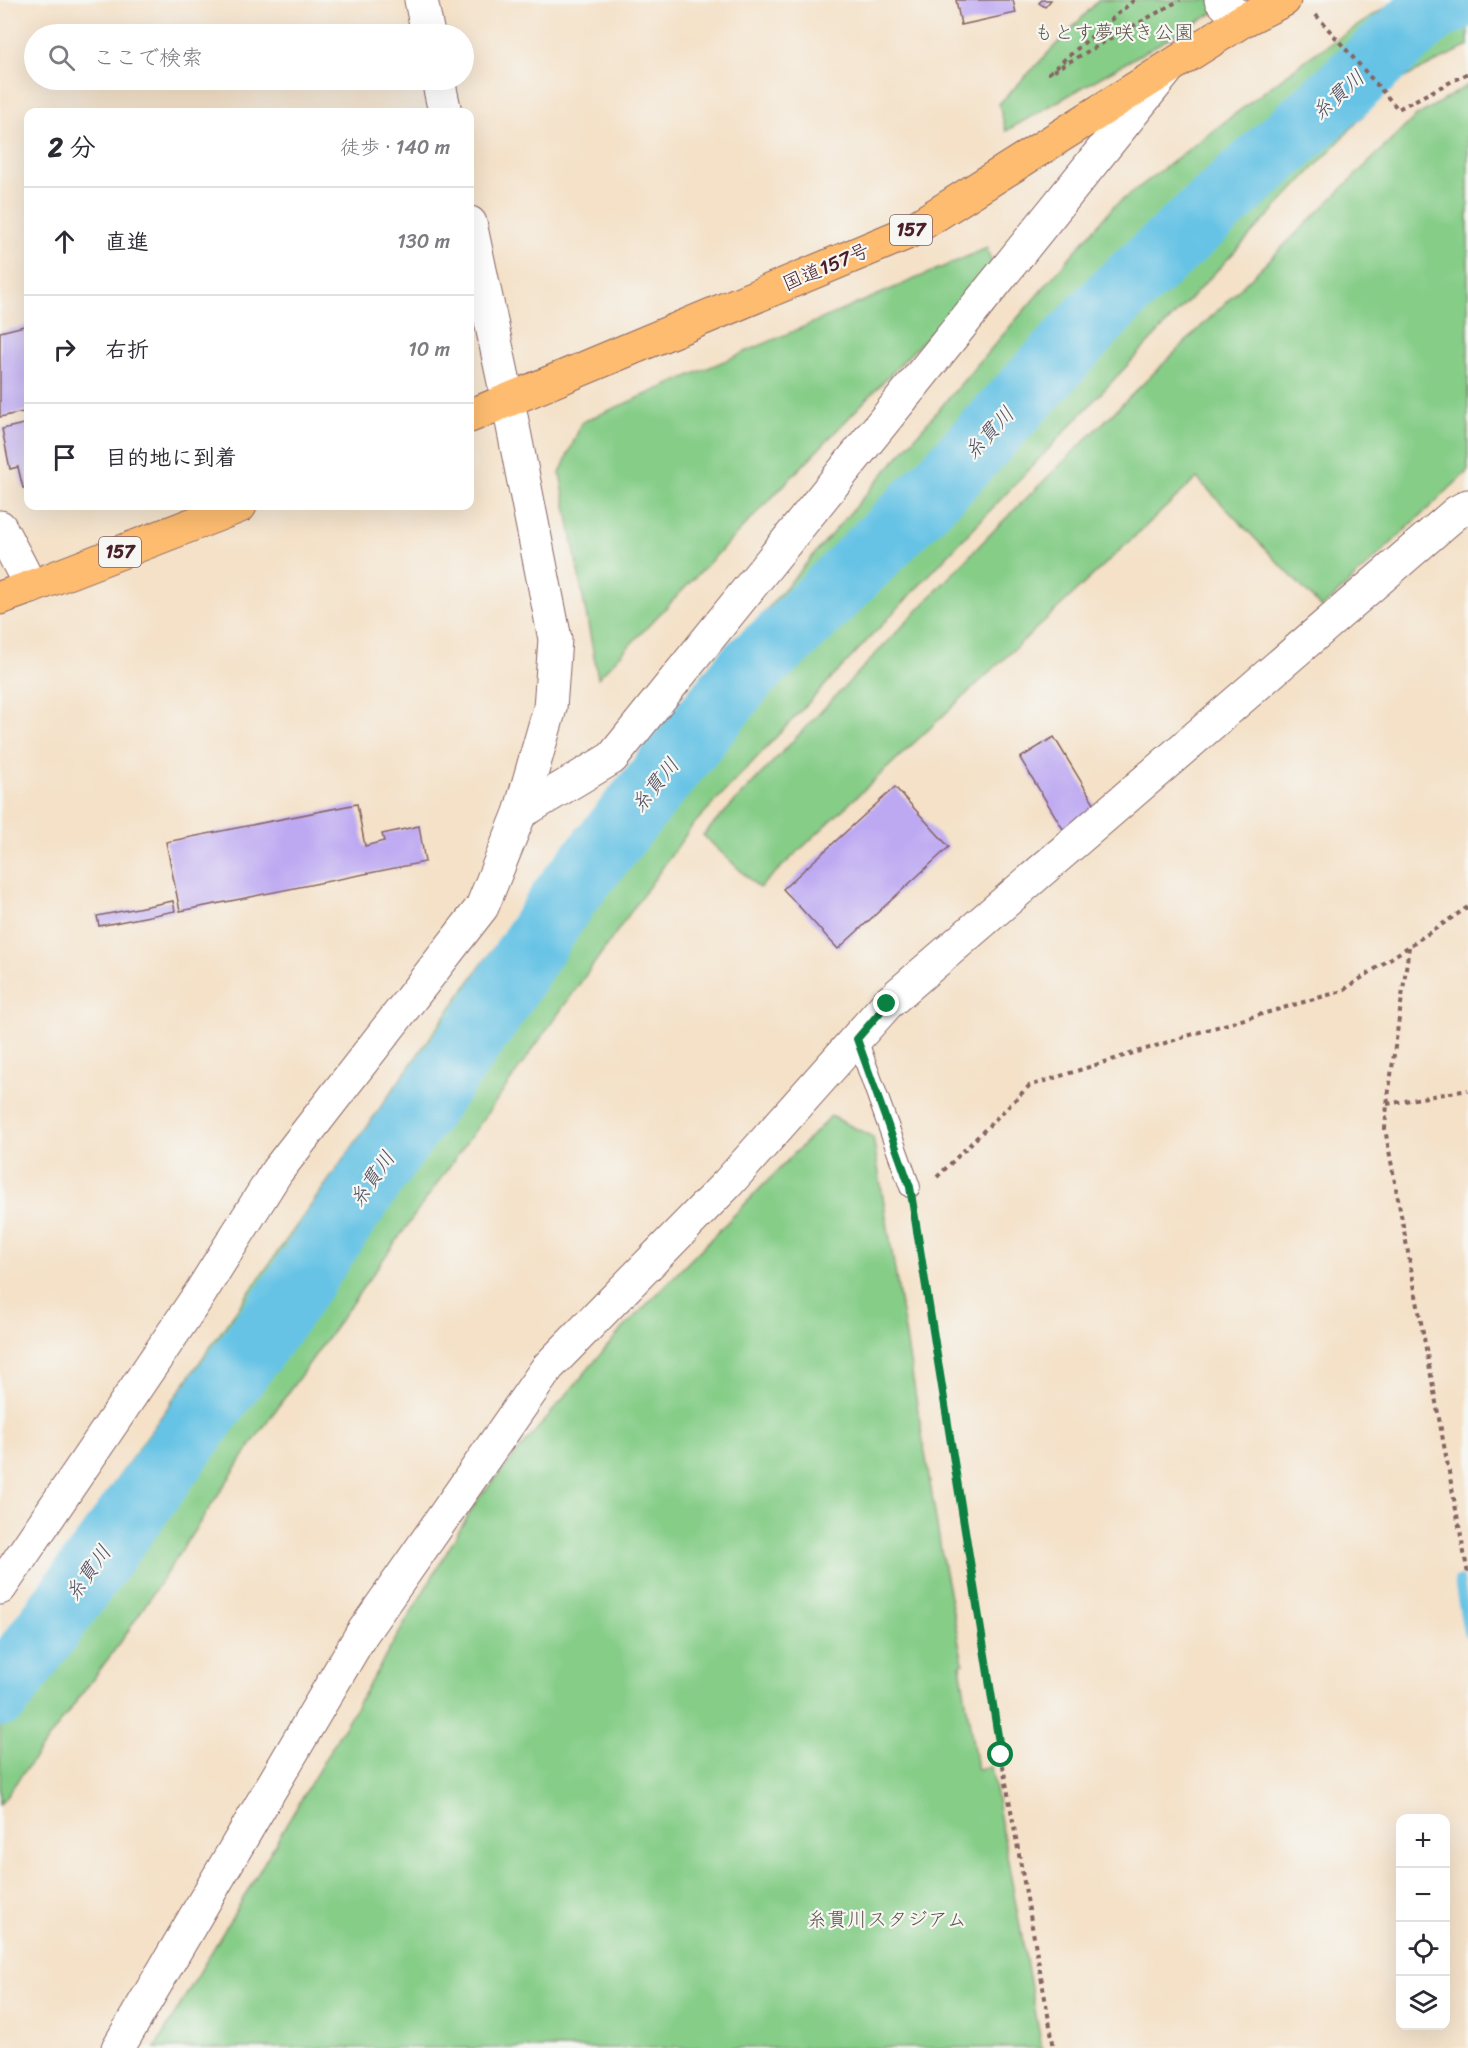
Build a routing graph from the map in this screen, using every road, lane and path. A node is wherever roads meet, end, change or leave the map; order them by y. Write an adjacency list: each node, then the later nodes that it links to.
1 (421, 0): 6 (street)
2 (1134, 0): 3 (path)
3 (1180, 0)
4 (1296, 4): 5 (highway, 国道157号 / 157); 8 (path)
5 (1232, 11): 7 (highway, 国道157号 / 157)
6 (426, 24)
7 (1171, 66): 12 (highway, 国道157号 / 157); 19 (street)
8 (1468, 73)
9 (440, 90): 10 (street)
10 (444, 108)
11 (474, 242): 12 (street)
12 (508, 401): 13 (highway, 国道157号 / 157); 19 (street)
13 (474, 414)
14 (1468, 506): 22 (street)
15 (230, 510): 17 (highway, 157)
16 (0, 527): 17 (street)
17 (31, 587): 18 (highway, 157)
18 (0, 598)
19 (520, 813): 27 (street)
20 (1468, 907): 21 (path)
21 (1409, 946): 24 (path); 25 (path)
22 (857, 1039): 25 (lane); 28 (street)
23 (1468, 1090): 24 (path)
24 (1387, 1104): 26 (path)
25 (910, 1187): 29 (path)
26 (1468, 1574)
27 (0, 1588)
28 (118, 2048)
29 (1054, 2048)

